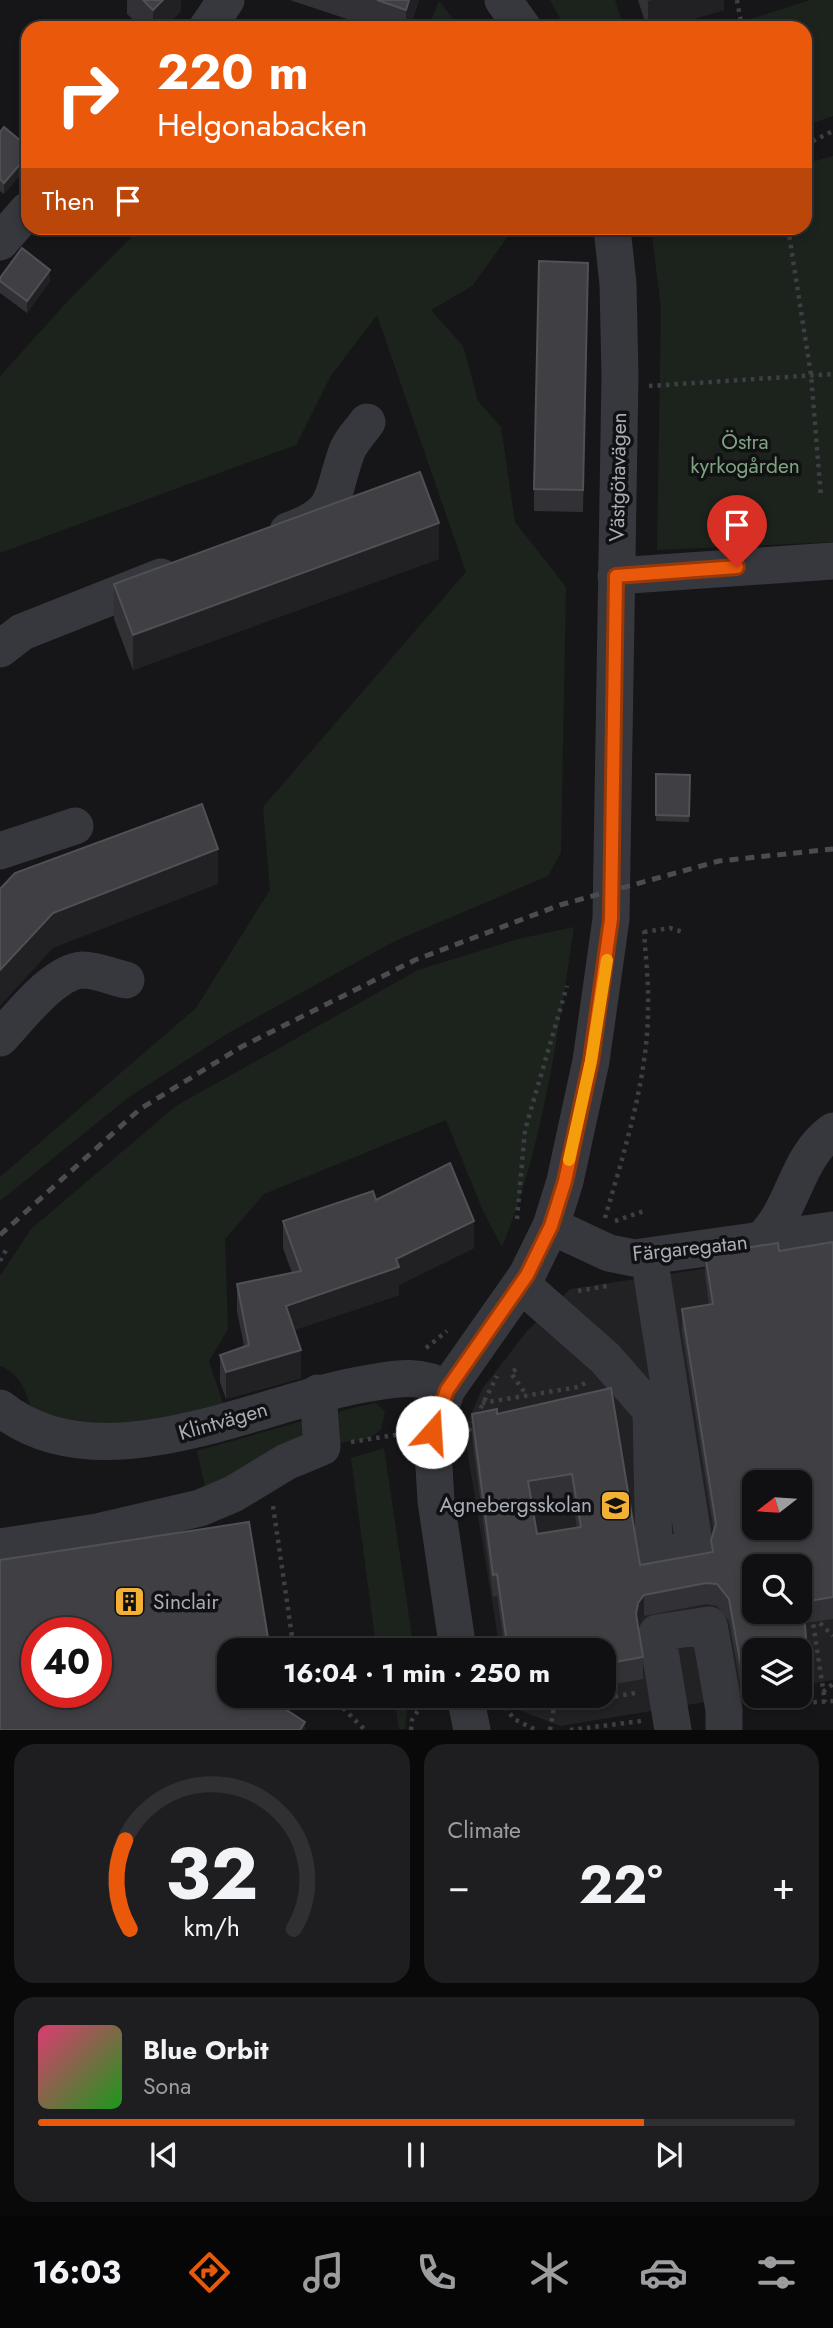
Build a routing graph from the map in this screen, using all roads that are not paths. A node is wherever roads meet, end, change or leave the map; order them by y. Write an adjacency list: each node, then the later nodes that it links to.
1 (226, 0): 3 (street)
2 (503, 0): 4 (street)
3 (212, 21)
4 (518, 21)
5 (21, 218): 7 (street)
6 (612, 235): 12 (street, Västgötavägen)
7 (0, 243)
8 (368, 422): 9 (street)
9 (251, 544)
10 (833, 561): 12 (street)
11 (189, 567): 13 (street)
12 (616, 576): 19 (street, Västgötavägen)
13 (0, 649)
14 (75, 826): 15 (street)
15 (0, 851)
16 (126, 980): 17 (street)
17 (0, 1038)
18 (833, 1132): 21 (street)
19 (551, 1226): 22 (street, Färgaregatan); 23 (street, Västgötavägen)
20 (833, 1230): 21 (street, Färgaregatan)
21 (760, 1241): 22 (street, Färgaregatan)
22 (649, 1257): 27 (street)
23 (521, 1284): 24 (street, Västgötavägen); 27 (street)
24 (447, 1390): 25 (street, Klintvägen); 30 (street, Västgötavägen)
25 (318, 1393): 26 (street, Klintvägen); 28 (street)
26 (0, 1408)
27 (662, 1409): 29 (street)
28 (0, 1547)
29 (671, 1567)
30 (456, 1638)
31 (467, 1708): 32 (street)
32 (472, 1730)
33 (673, 1730): 34 (street)
34 (724, 1730)

